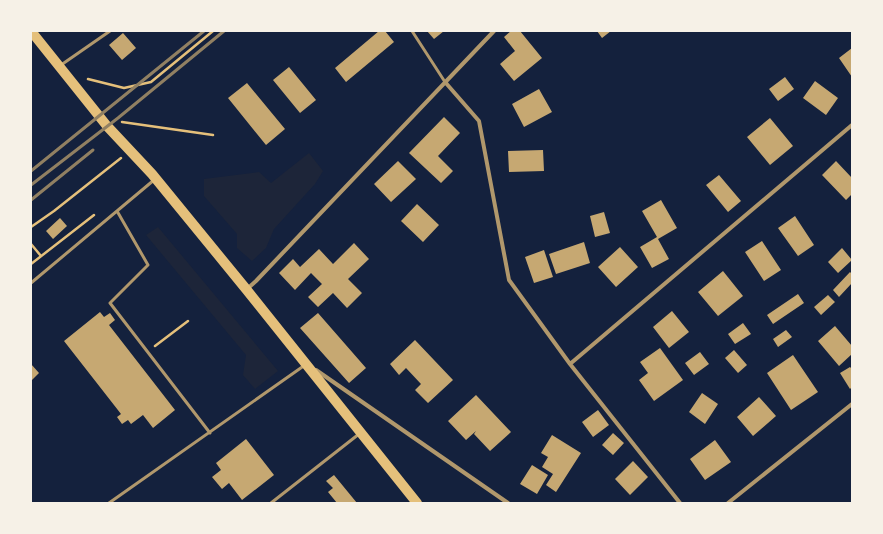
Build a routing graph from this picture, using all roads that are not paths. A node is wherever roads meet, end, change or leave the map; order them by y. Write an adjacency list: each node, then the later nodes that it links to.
1 (31, 31): 5 (main road)
2 (110, 31): 5 (lane)
3 (412, 31): 6 (lane)
4 (494, 31): 6 (street)
5 (59, 66): 8 (main road)
6 (445, 82): 11 (street); 13 (street)
7 (852, 125): 13 (street)
8 (156, 179): 9 (lane); 11 (main road)
9 (117, 211): 10 (lane); 16 (lane)
10 (31, 282)
11 (246, 289): 12 (main road)
12 (306, 364): 15 (main road); 16 (lane); 20 (street)
13 (570, 364): 21 (street)
14 (852, 404): 22 (street)
15 (361, 432): 18 (lane); 19 (main road)
16 (210, 433): 17 (lane)
17 (109, 503)
18 (271, 503)
19 (417, 503)
20 (508, 503)
21 (680, 503)
22 (728, 503)

